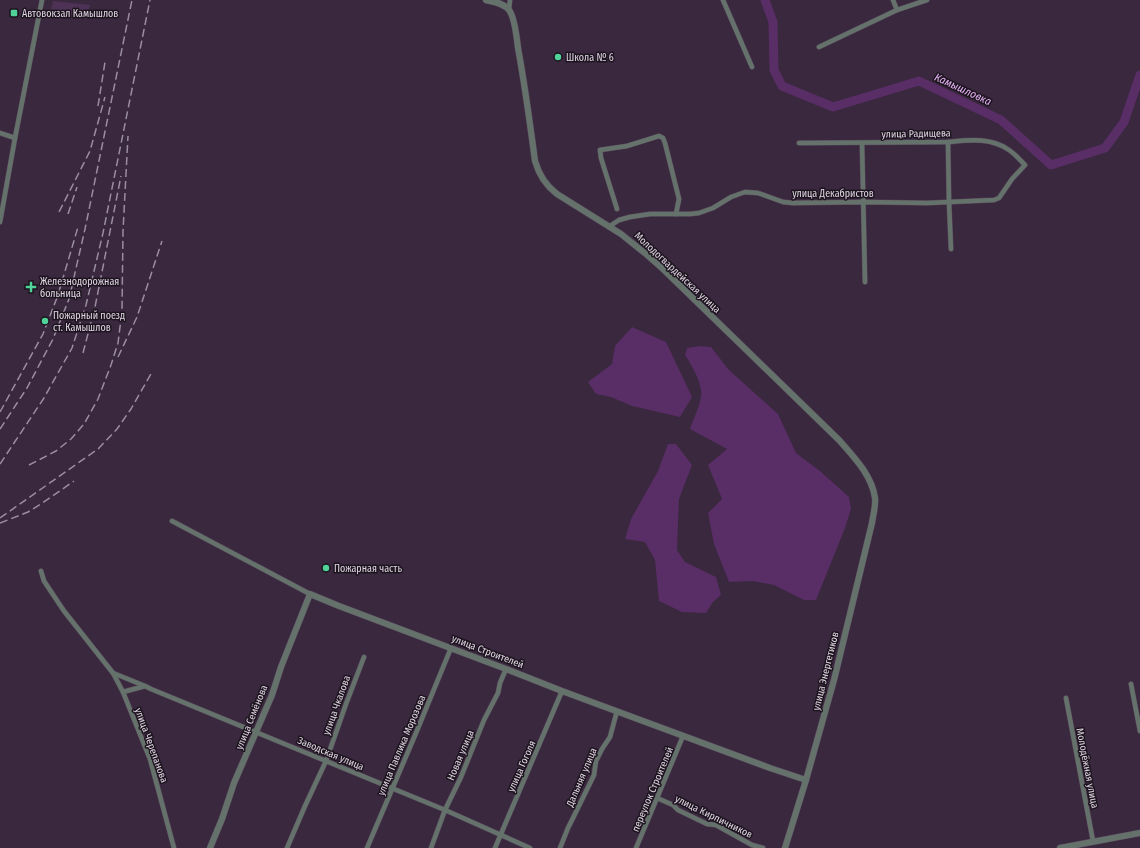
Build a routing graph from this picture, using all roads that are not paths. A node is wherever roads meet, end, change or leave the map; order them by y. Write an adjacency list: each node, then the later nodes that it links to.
1 (42, 0): 12 (street)
2 (486, 0): 7 (street)
3 (510, 0): 7 (street, Молодогвардейская улица)
4 (723, 0): 10 (street)
5 (893, 0): 8 (street)
6 (927, 0): 8 (street)
7 (509, 9): 22 (street, Молодогвардейская улица)
8 (897, 10): 9 (street)
9 (819, 47)
10 (752, 66)
11 (0, 133): 12 (street)
12 (15, 138): 21 (street)
13 (948, 142): 15 (street, улица Радищева); 16 (street, улица Радищева); 18 (street)
14 (799, 143): 15 (street, улица Радищева)
15 (862, 143): 17 (street)
16 (1025, 165): 18 (street, улица Декабристов)
17 (864, 202): 18 (street, улица Декабристов); 20 (street, улица Декабристов); 24 (street)
18 (949, 202): 23 (street)
19 (617, 210): 20 (street)
20 (676, 214): 22 (street, улица Декабристов)
21 (0, 222)
22 (610, 226): 25 (street, Молодогвардейская улица)
23 (951, 249)
24 (865, 282)
25 (875, 497): 43 (street, улица Энергетиков)
26 (172, 521): 28 (street, улица Строителей)
27 (40, 571): 32 (street)
28 (310, 594): 29 (street, улица Строителей); 40 (street, улица Семёнова)
29 (451, 648): 31 (street, улица Строителей); 44 (street, улица Павлика Морозова)
30 (364, 657): 42 (street, улица Чкалова)
31 (506, 668): 35 (street, улица Строителей); 46 (street, Новая улица)
32 (113, 673): 34 (street, Заводская улица); 36 (street, улица Черепанова)
33 (1130, 684): 39 (street)
34 (145, 686): 36 (street); 40 (street, Заводская улица)
35 (562, 691): 38 (street, улица Строителей); 48 (street, улица Гоголя)
36 (123, 692): 50 (street, улица Черепанова)
37 (1066, 698): 49 (street, Молодёжная улица)
38 (617, 711): 41 (street, улица Строителей); 57 (street, Дальняя улица)
39 (1140, 731)
40 (255, 732): 42 (street, Заводская улица); 51 (street, улица Семёнова)
41 (683, 736): 43 (street, улица Строителей); 45 (street, переулок Строителей)
42 (326, 761): 44 (street, Заводская улица); 52 (street, улица Чкалова)
43 (806, 780): 60 (street, улица Энергетиков)
44 (392, 789): 46 (street, Заводская улица); 53 (street, улица Павлика Морозова)
45 (657, 798): 58 (street, переулок Строителей); 59 (street, улица Кирпичников)
46 (445, 810): 48 (street, Заводская улица); 54 (street, Новая улица)
47 (1140, 833): 49 (street)
48 (501, 835): 55 (street, улица Гоголя); 56 (street, Заводская улица)
49 (1093, 841): 61 (street)
50 (174, 848)
51 (210, 848)
52 (287, 848)
53 (367, 848)
54 (431, 848)
55 (496, 848)
56 (530, 848)
57 (560, 848)
58 (636, 848)
59 (763, 848)
60 (785, 848)
61 (1060, 848)

